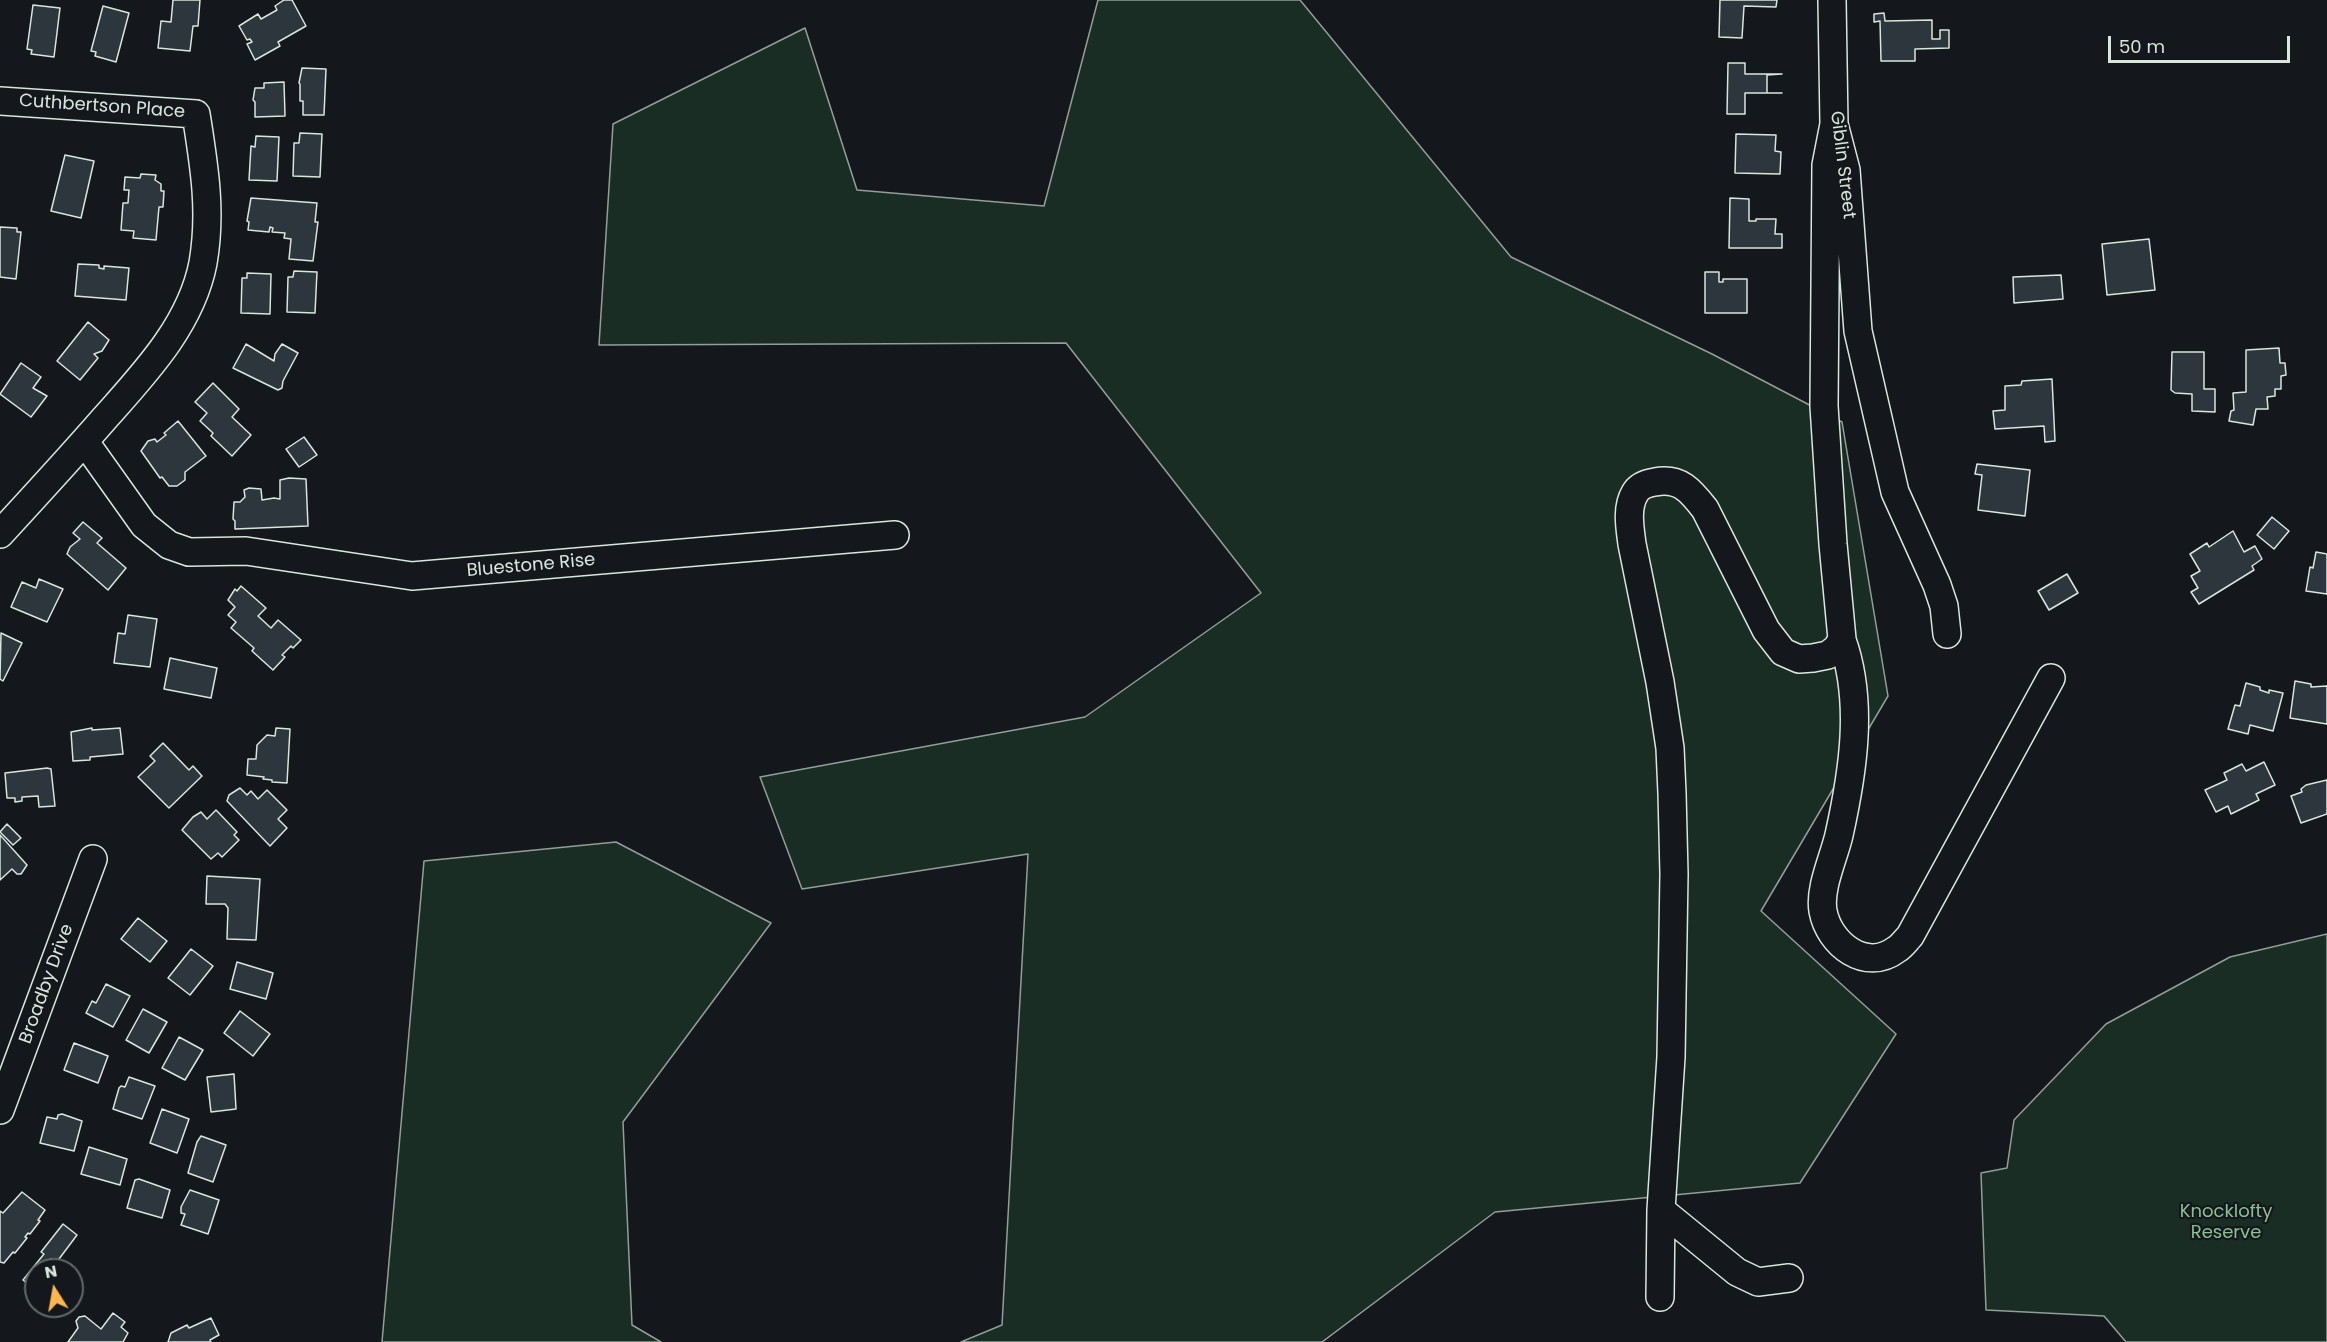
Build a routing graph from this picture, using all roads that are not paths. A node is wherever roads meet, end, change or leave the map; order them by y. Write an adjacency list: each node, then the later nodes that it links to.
1 (1832, 0): 3 (street, Giblin Street)
2 (0, 101): 4 (street, Cuthbertson Place)
3 (1834, 124): 7 (street, Giblin Street); 8 (street)
4 (85, 442): 5 (street, Cuthbertson Place); 6 (street, Bluestone Rise)
5 (0, 534)
6 (895, 535)
7 (1947, 634)
8 (1842, 640): 9 (street); 12 (street)
9 (2050, 678)
10 (93, 859): 11 (street, Broadby Drive)
11 (0, 1110)
12 (1661, 1210): 13 (street); 14 (street)
13 (1789, 1278)
14 (1660, 1297)

